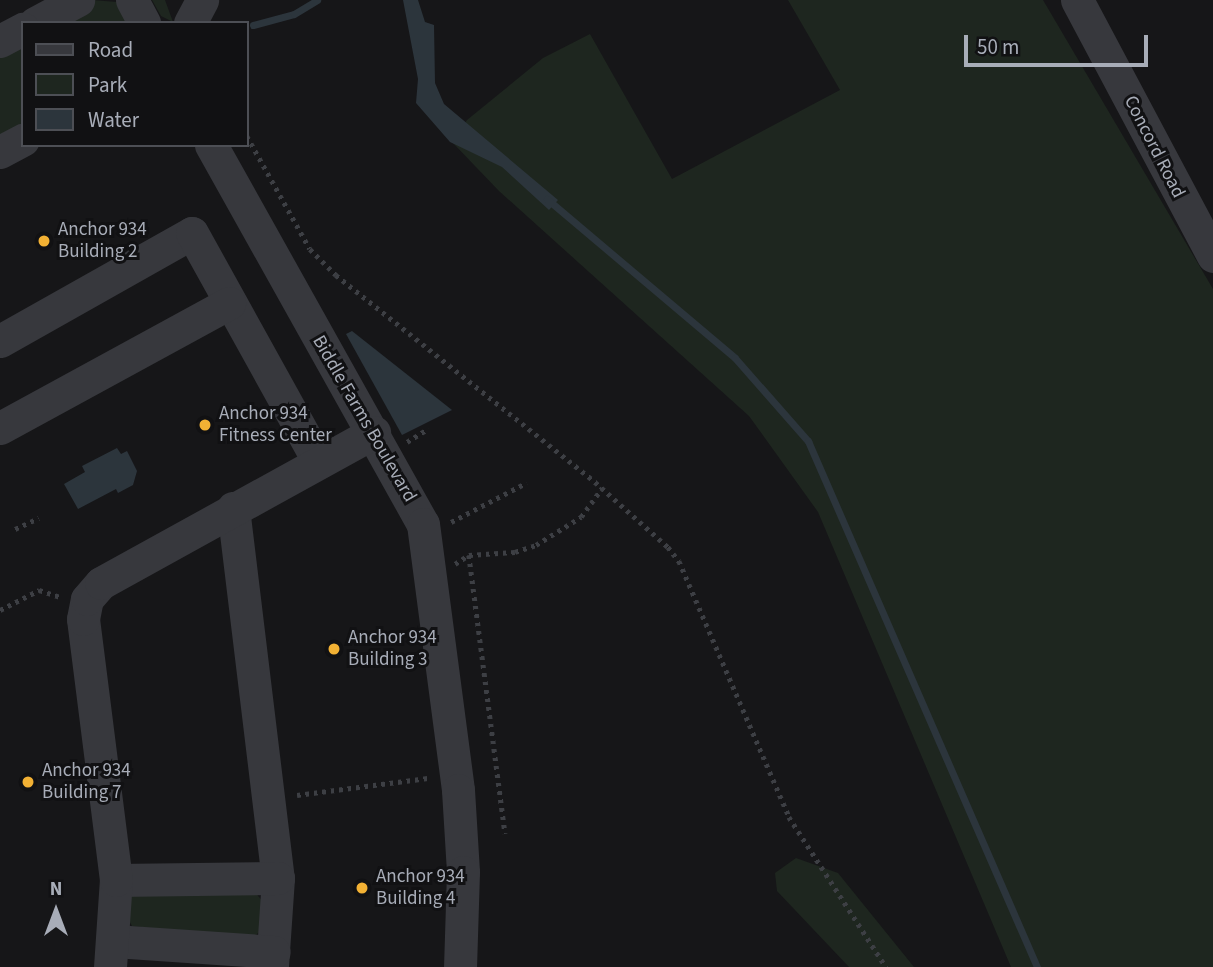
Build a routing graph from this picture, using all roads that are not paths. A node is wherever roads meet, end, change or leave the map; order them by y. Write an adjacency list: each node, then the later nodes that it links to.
1 (78, 0): 5 (street)
2 (132, 0): 6 (street)
3 (202, 0): 7 (street)
4 (1077, 0): 11 (street, Concord Road)
5 (37, 21)
6 (143, 21)
7 (191, 21)
8 (21, 141): 10 (street)
9 (212, 147): 15 (street, Biddle Farms Boulevard)
10 (0, 152)
11 (1213, 256)
12 (229, 303): 13 (street); 14 (street); 16 (street)
13 (0, 341)
14 (0, 428)
15 (387, 439): 16 (street); 22 (street, Biddle Farms Boulevard)
16 (319, 462): 17 (street)
17 (233, 508): 18 (street); 19 (street)
18 (278, 877): 19 (street); 21 (street)
19 (116, 880): 20 (street)
20 (112, 954): 21 (street)
21 (273, 959)
22 (460, 967)

